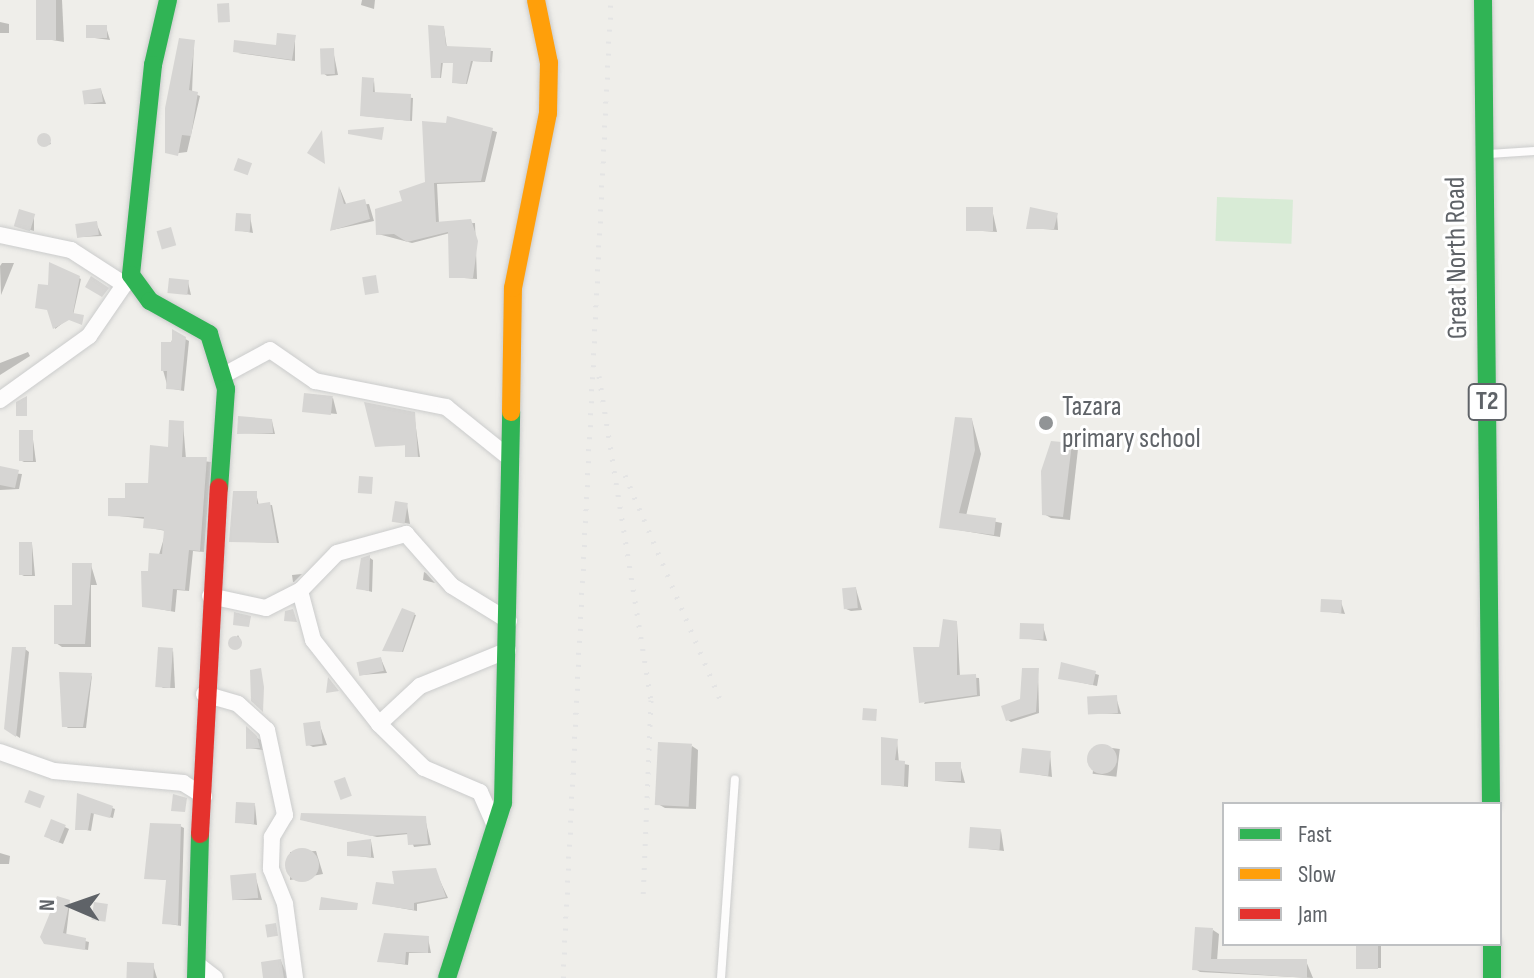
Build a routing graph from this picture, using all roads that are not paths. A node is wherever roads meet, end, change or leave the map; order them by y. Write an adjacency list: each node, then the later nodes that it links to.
1 (168, 0): 7 (main road)
2 (536, 0): 10 (main road)
3 (1483, 0): 5 (main road, Great North Road / T2)
4 (1534, 151): 5 (lane)
5 (1484, 154): 20 (main road, Great North Road / T2)
6 (0, 235): 7 (street)
7 (128, 280): 8 (main road); 9 (street)
8 (224, 375): 10 (street); 12 (main road)
9 (0, 400)
10 (511, 459): 13 (main road)
11 (300, 591): 12 (street); 13 (street); 16 (street)
12 (210, 596): 15 (main road)
13 (509, 621): 14 (main road)
14 (508, 650): 16 (street); 21 (main road)
15 (204, 694): 19 (main road); 25 (street)
16 (379, 724): 21 (street)
17 (0, 752): 19 (street)
18 (735, 779): 27 (lane)
19 (204, 796): 23 (main road)
20 (1491, 802)
21 (496, 828): 26 (main road)
22 (1492, 946): 28 (main road)
23 (196, 971): 24 (street)
24 (215, 978)
25 (295, 978)
26 (447, 978)
27 (721, 978)
28 (1492, 978)

